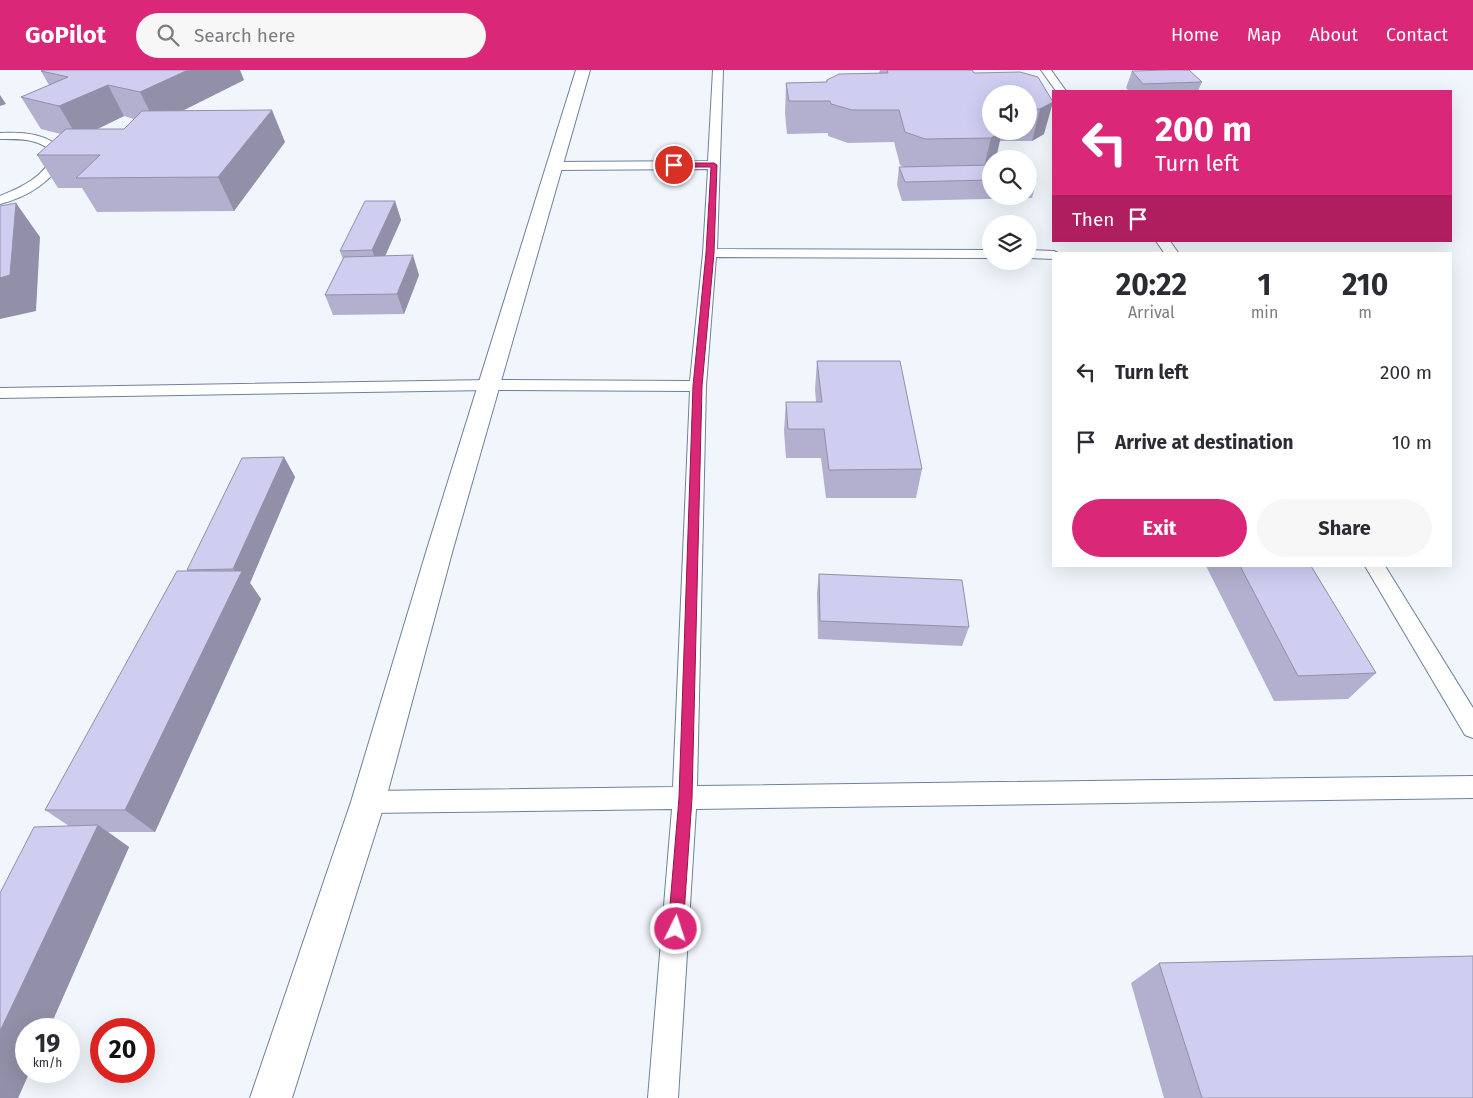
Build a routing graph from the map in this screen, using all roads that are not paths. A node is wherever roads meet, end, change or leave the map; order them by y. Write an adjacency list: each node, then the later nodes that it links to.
1 (583, 70): 7 (street)
2 (718, 70): 6 (lane)
3 (1046, 70): 4 (lane)
4 (1060, 90)
5 (0, 136): 8 (lane)
6 (714, 165): 7 (lane); 9 (lane)
7 (554, 166): 13 (street)
8 (0, 200)
9 (710, 253): 10 (lane); 14 (lane)
10 (982, 254)
11 (1037, 254): 12 (lane)
12 (1052, 255)
13 (489, 385): 14 (lane); 15 (lane); 20 (street)
14 (698, 386): 19 (lane)
15 (0, 393)
16 (1376, 567): 17 (lane)
17 (1473, 728)
18 (1473, 786): 19 (lane)
19 (685, 798): 20 (lane); 22 (lane)
20 (368, 802): 21 (street)
21 (271, 1098)
22 (663, 1098)

